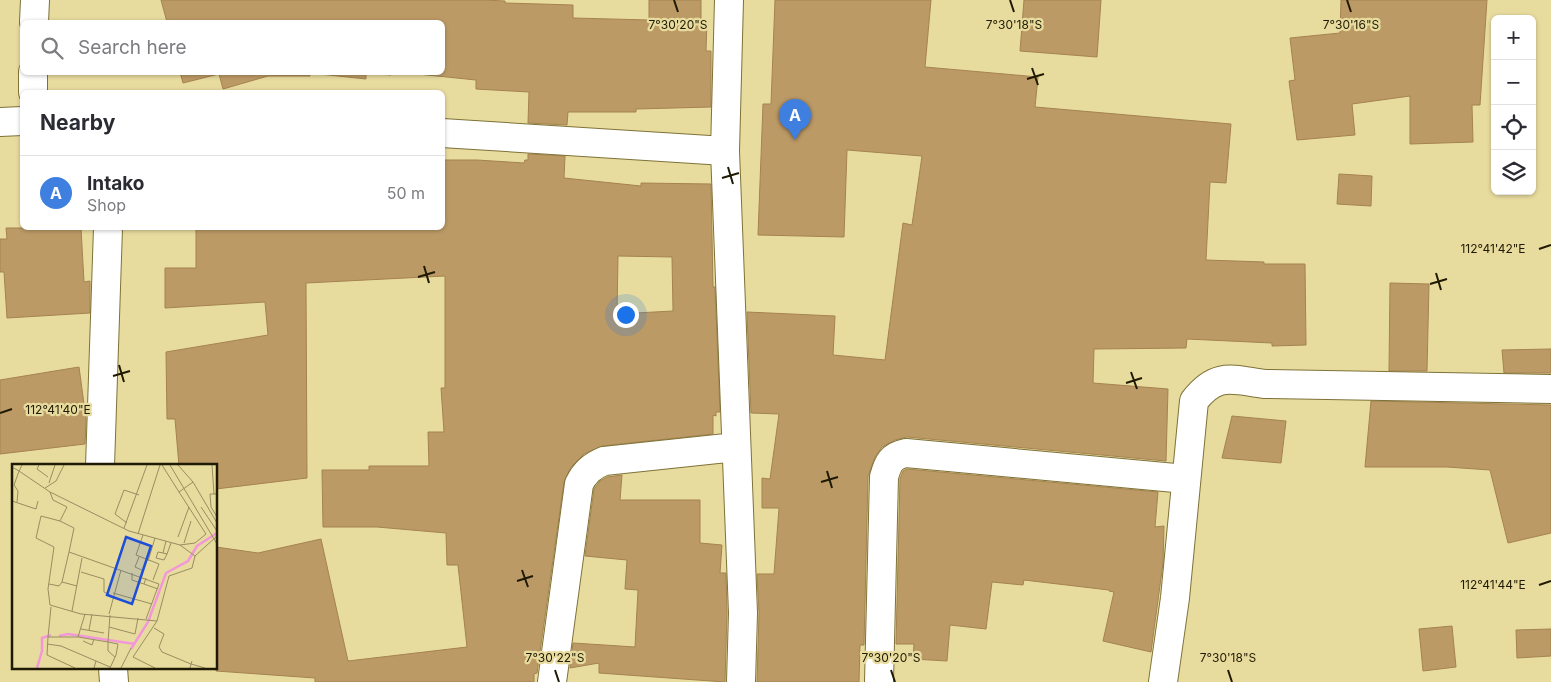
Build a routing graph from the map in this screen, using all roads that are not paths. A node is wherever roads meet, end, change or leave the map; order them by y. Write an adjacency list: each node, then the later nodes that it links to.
1 (35, 0): 3 (street)
2 (729, 0): 9 (street)
3 (34, 20)
4 (33, 75): 5 (street)
5 (33, 90)
6 (20, 121): 7 (street)
7 (0, 122)
8 (445, 133): 9 (street)
9 (725, 151): 12 (street)
10 (108, 230): 13 (street)
11 (1551, 389): 14 (street)
12 (736, 447): 15 (street); 16 (street)
13 (100, 464)
14 (1186, 479): 17 (street); 18 (street)
15 (552, 682)
16 (741, 682)
17 (879, 682)
18 (1163, 682)

